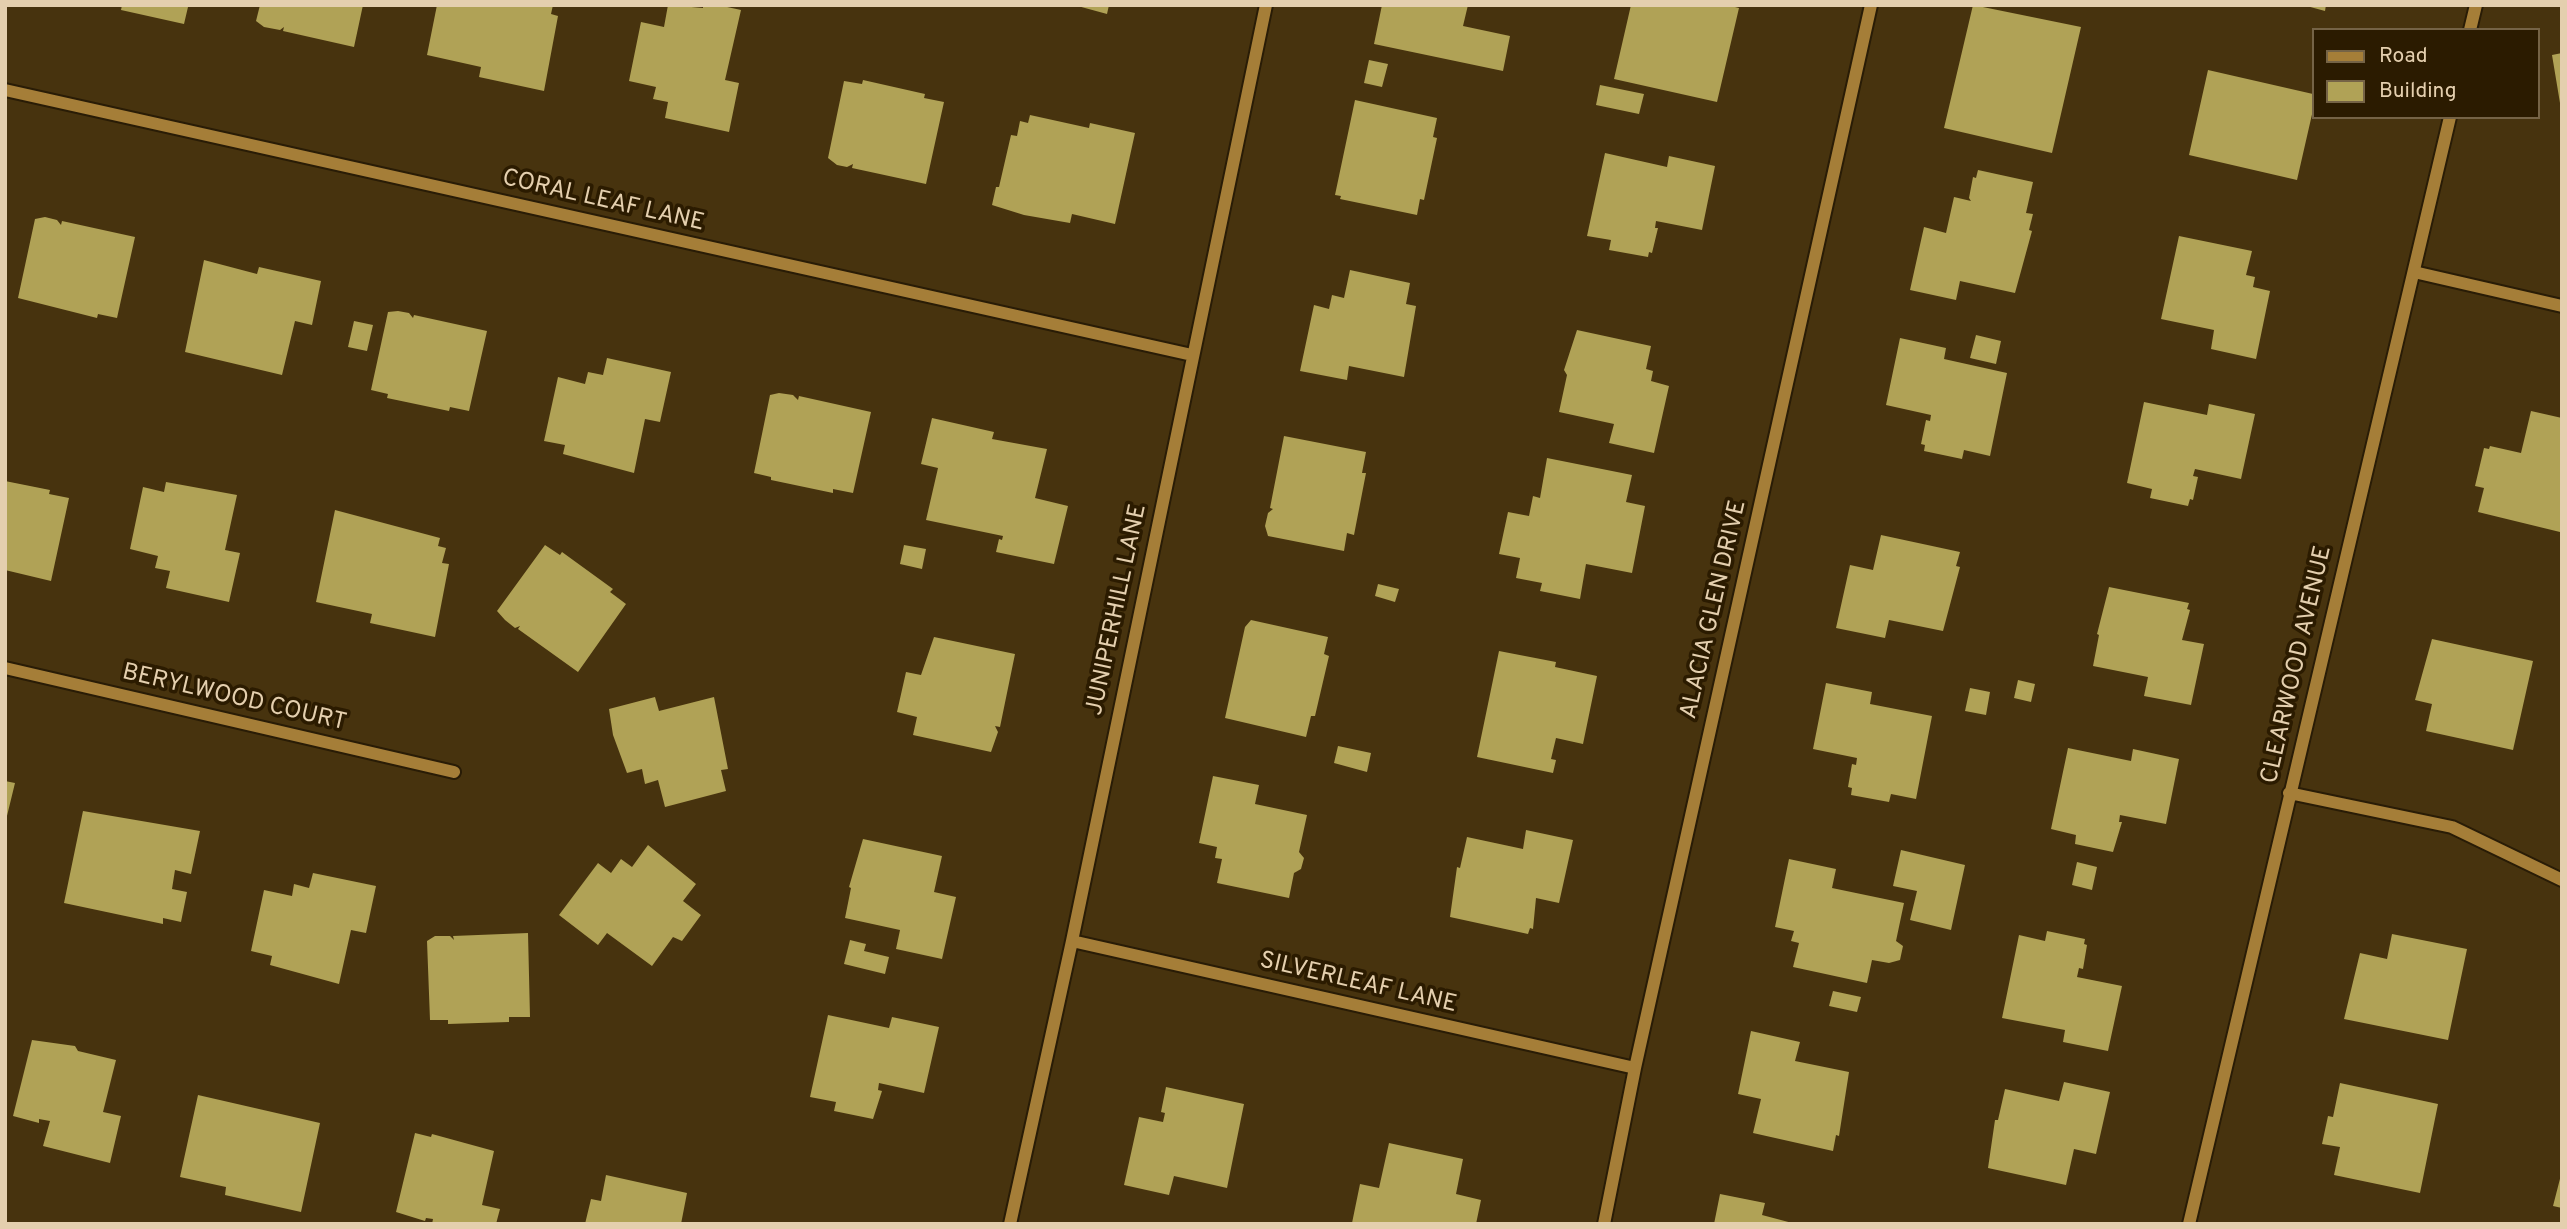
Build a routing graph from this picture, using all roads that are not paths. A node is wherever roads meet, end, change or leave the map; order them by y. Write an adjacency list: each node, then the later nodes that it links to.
1 (1266, 5): 9 (street, JUNIPERHILL LANE)
2 (1871, 5): 15 (street, ALACIA GLEN DRIVE)
3 (2476, 5): 4 (street)
4 (2470, 28)
5 (5, 90): 9 (street, CORAL LEAF LANE)
6 (2450, 119): 7 (street, CLEARWOOD AVENUE)
7 (2414, 272): 8 (street); 12 (street, CLEARWOOD AVENUE)
8 (2562, 306)
9 (1192, 355): 14 (street, JUNIPERHILL LANE)
10 (5, 668): 11 (street, BERYLWOOD COURT)
11 (454, 772)
12 (2289, 793): 13 (street); 18 (street, CLEARWOOD AVENUE)
13 (2562, 880)
14 (1072, 942): 15 (street, SILVERLEAF LANE); 16 (street, JUNIPERHILL LANE)
15 (1635, 1068): 17 (street, ALACIA GLEN DRIVE)
16 (1010, 1224)
17 (1604, 1224)
18 (2189, 1224)

